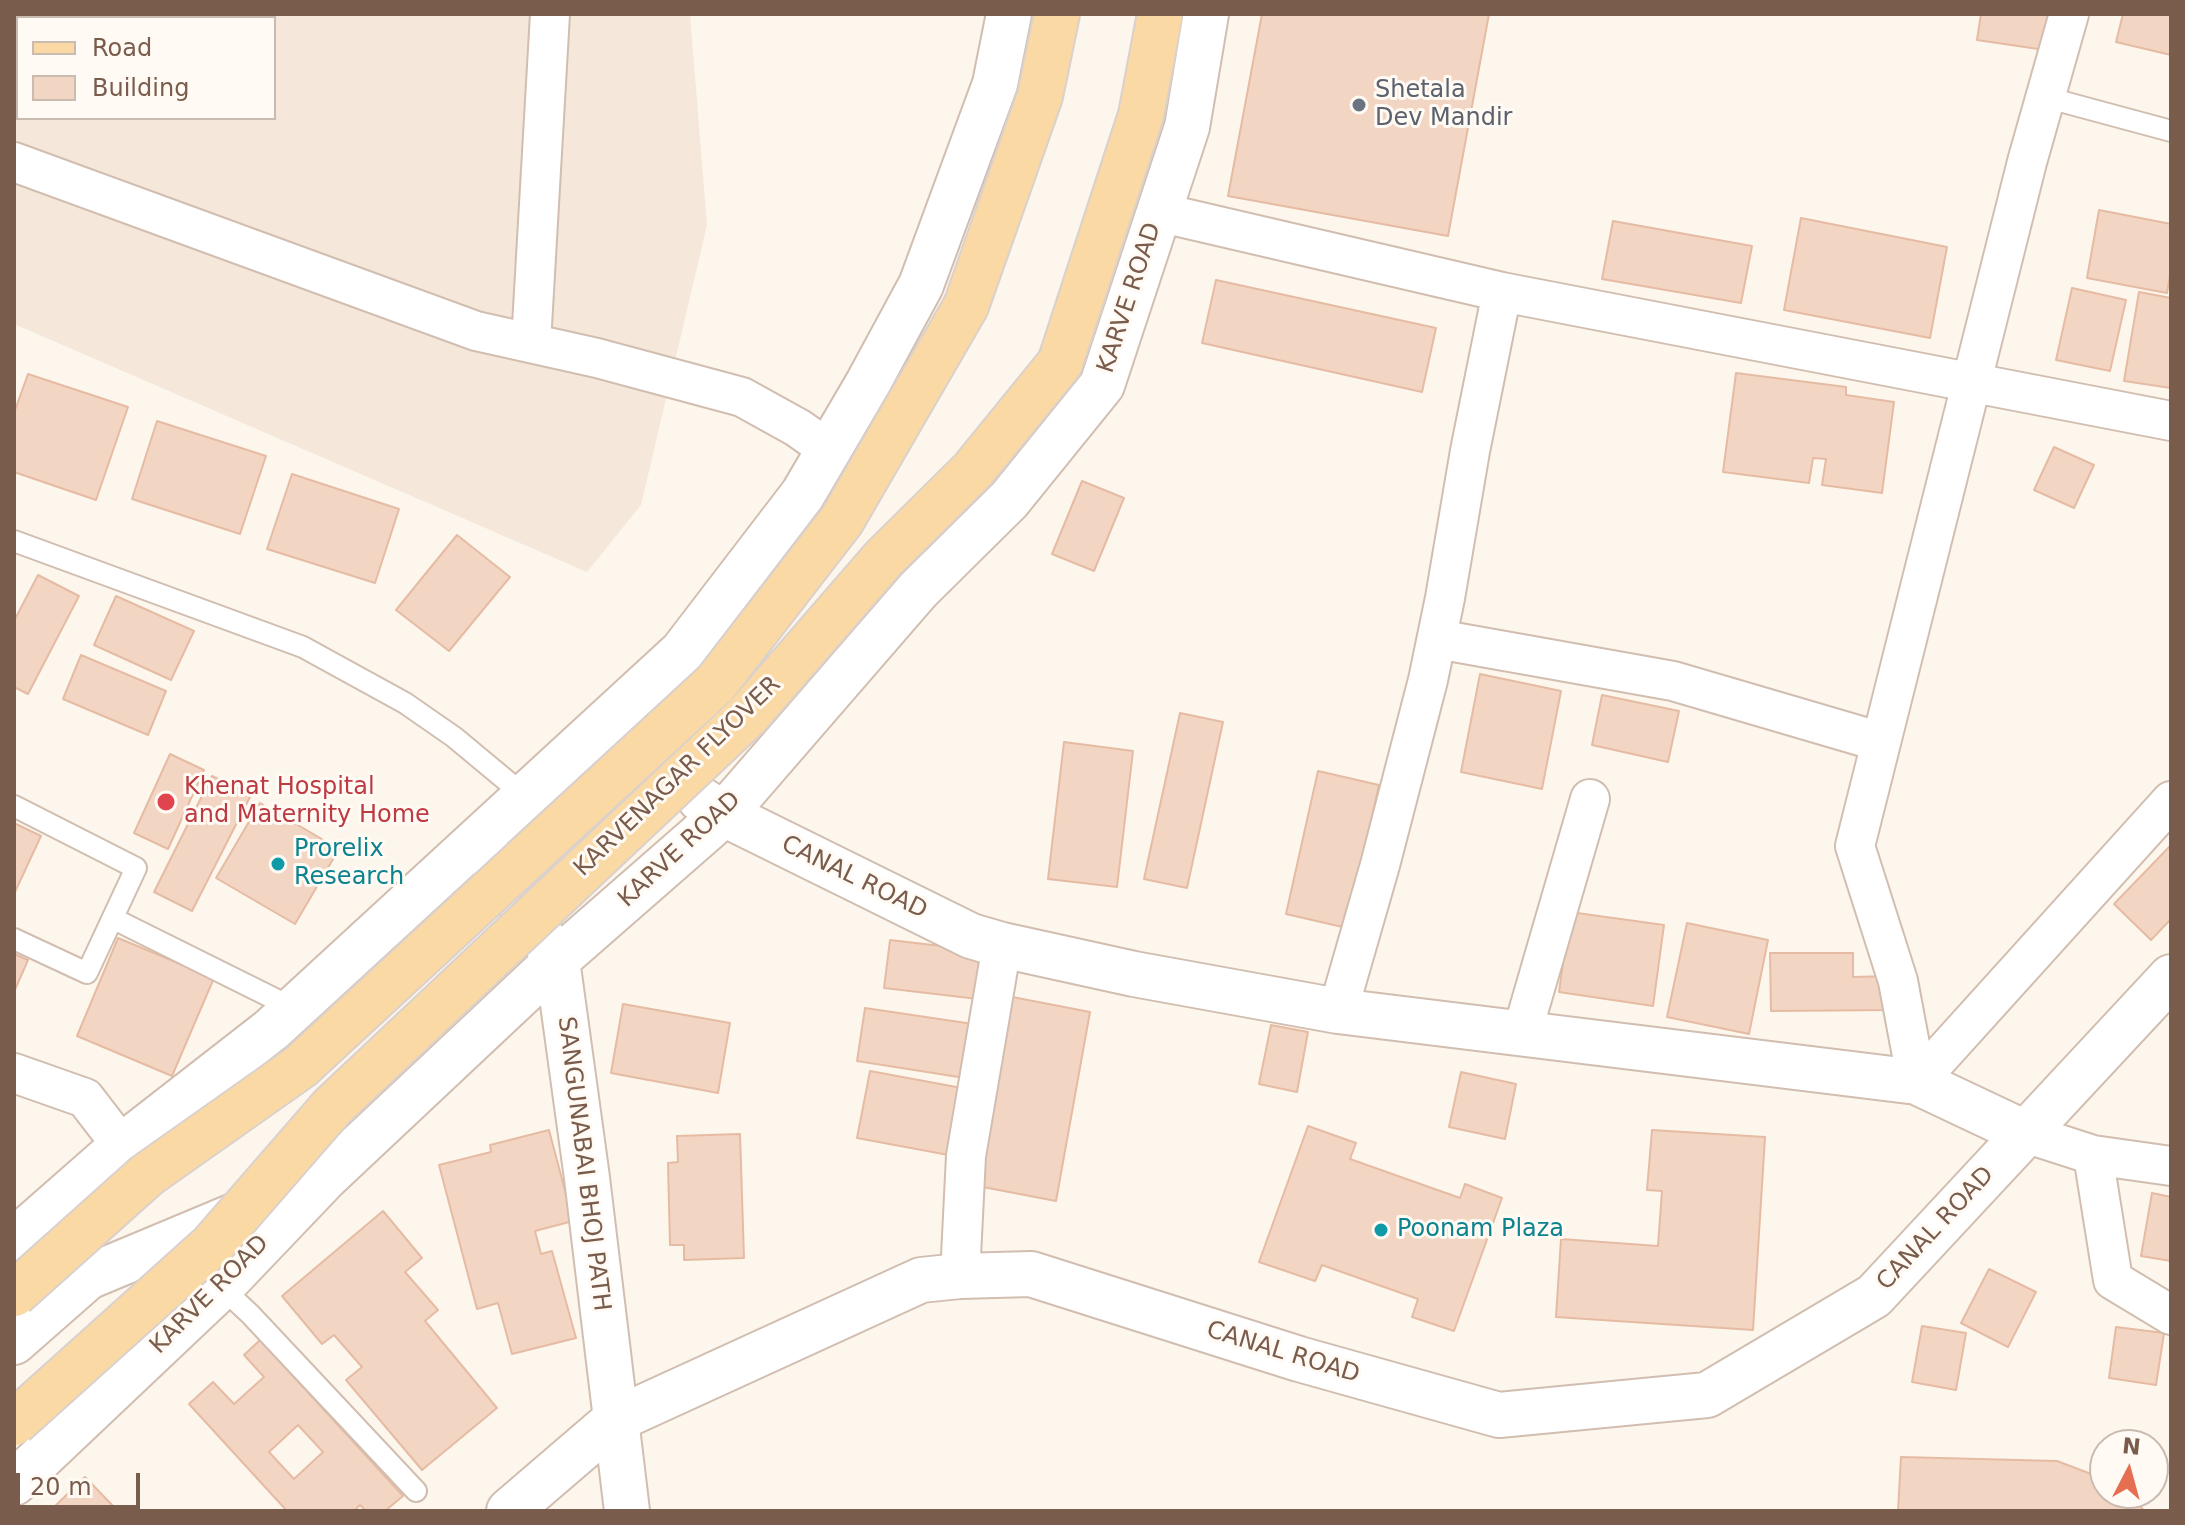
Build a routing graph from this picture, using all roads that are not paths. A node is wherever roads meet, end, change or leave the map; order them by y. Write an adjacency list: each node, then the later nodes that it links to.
1 (550, 14): 12 (street)
2 (1009, 14): 15 (street)
3 (1057, 14): 46 (main road, KARVENAGAR FLYOVER, bridge)
4 (1160, 14): 50 (main road, KARVENAGAR FLYOVER, bridge)
5 (1206, 14): 10 (street, KARVE ROAD)
6 (2069, 14): 7 (street)
7 (2045, 97): 8 (lane); 13 (street)
8 (2171, 131)
9 (14, 162): 12 (street)
10 (1158, 212): 11 (street); 24 (street, KARVE ROAD)
11 (1502, 292): 13 (street); 17 (street)
12 (531, 343): 15 (street)
13 (1972, 383): 14 (street); 19 (street)
14 (2171, 421)
15 (829, 450): 18 (street)
16 (14, 541): 20 (lane)
17 (1437, 639): 19 (street); 32 (street)
18 (595, 733): 20 (street); 24 (street, CANAL ROAD)
19 (1881, 742): 35 (street)
20 (525, 796): 25 (street)
21 (1590, 799): 33 (street)
22 (2171, 801): 35 (street)
23 (14, 806): 26 (lane)
24 (724, 814): 28 (street, CANAL ROAD); 29 (street, KARVE ROAD)
25 (478, 840): 29 (street, SANGUNABAI BHOJ PATH); 31 (street)
26 (114, 919): 27 (lane); 31 (lane)
27 (14, 939)
28 (1002, 945): 32 (street, CANAL ROAD); 43 (street)
29 (557, 960): 41 (street, KARVE ROAD); 49 (street, SANGUNABAI BHOJ PATH)
30 (2171, 977): 37 (street, CANAL ROAD)
31 (295, 1009): 36 (street)
32 (1338, 1011): 33 (street, CANAL ROAD)
33 (1522, 1033): 35 (street, CANAL ROAD)
34 (14, 1073): 38 (street)
35 (1917, 1082): 37 (street, CANAL ROAD)
36 (194, 1090): 38 (street); 44 (street)
37 (2025, 1133): 39 (street); 43 (street, CANAL ROAD)
38 (122, 1146): 42 (street)
39 (2093, 1155): 40 (street); 47 (street)
40 (2171, 1166)
41 (325, 1178): 44 (street); 45 (street, KARVE ROAD)
42 (14, 1241)
43 (960, 1276): 49 (street, CANAL ROAD)
44 (88, 1277): 48 (street)
45 (221, 1287): 51 (street, KARVE ROAD); 52 (lane)
46 (14, 1294)
47 (2171, 1315)
48 (14, 1342)
49 (615, 1420): 53 (street, CANAL ROAD); 54 (street, SANGUNABAI BHOJ PATH)
50 (14, 1423)
51 (14, 1483)
52 (416, 1491)
53 (509, 1511)
54 (627, 1511)

